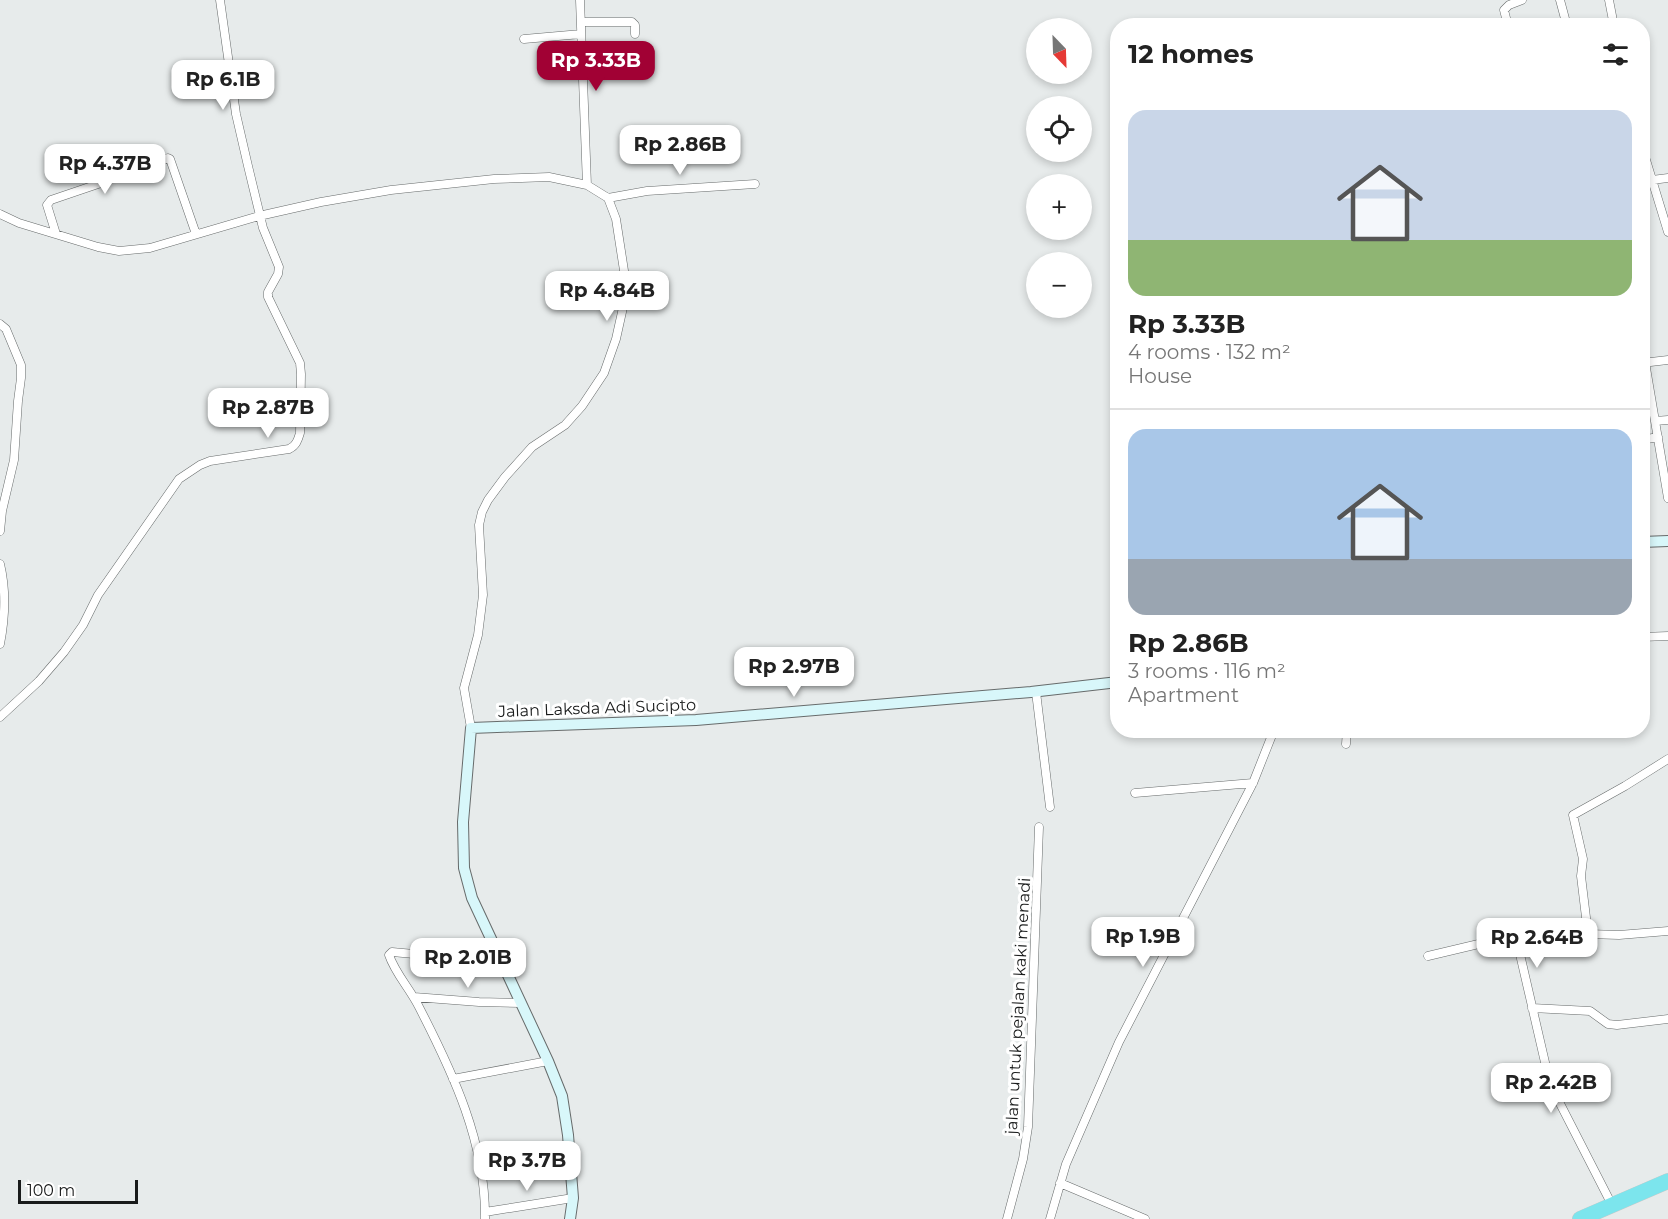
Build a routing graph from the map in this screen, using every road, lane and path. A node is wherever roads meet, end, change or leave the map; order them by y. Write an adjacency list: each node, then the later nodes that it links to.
1 (220, 0): 20 (street)
2 (580, 0): 9 (street)
3 (1522, 0): 6 (street)
4 (1560, 0): 7 (street)
5 (1609, 0): 8 (street)
6 (1506, 18)
7 (1565, 18)
8 (1612, 18)
9 (581, 22): 10 (street); 11 (street)
10 (581, 34): 12 (street); 17 (street)
11 (635, 34)
12 (524, 39)
13 (1650, 171): 15 (street)
14 (1668, 178): 15 (street)
15 (1653, 180): 21 (street)
16 (755, 184): 18 (street)
17 (587, 185): 18 (street); 20 (street)
18 (608, 198): 43 (street)
19 (0, 214): 22 (street)
20 (259, 216): 23 (street); 42 (street)
21 (1668, 232)
22 (56, 234): 23 (street); 23 (street)
23 (196, 234)
24 (0, 324): 33 (street)
25 (1668, 360): 26 (street)
26 (1650, 362)
27 (1650, 395): 29 (street)
28 (1668, 420): 29 (street)
29 (1655, 422): 30 (street)
30 (1658, 437): 31 (street); 32 (street)
31 (1650, 438)
32 (1668, 498)
33 (0, 531)
34 (1668, 541): 35 (street)
35 (1650, 542)
36 (0, 564): 39 (street)
37 (1668, 636): 38 (street)
38 (1650, 637)
39 (0, 644)
40 (1110, 683): 41 (street, Jalan Laksda Adi Sucipto)
41 (1036, 692): 43 (street, Jalan Laksda Adi Sucipto); 50 (street)
42 (0, 717)
43 (471, 728): 56 (street)
44 (1271, 738): 48 (street)
45 (1346, 738): 46 (street)
46 (1346, 744)
47 (1668, 759): 53 (street)
48 (1253, 783): 49 (street); 64 (street)
49 (1136, 793)
50 (1050, 807)
51 (1039, 827): 70 (street, jalan untuk pejalan kaki menadi)
52 (1668, 931): 53 (street)
53 (1588, 934): 54 (street)
54 (1516, 937): 55 (street); 59 (street)
55 (1428, 956)
56 (502, 962): 57 (street); 58 (street)
57 (414, 997): 58 (street); 62 (street)
58 (521, 1003): 61 (street)
59 (1532, 1008): 60 (street); 66 (street)
60 (1668, 1019)
61 (548, 1061): 62 (street); 65 (street)
62 (453, 1079): 67 (street)
63 (1668, 1181): 66 (highway)
64 (1060, 1183): 71 (street); 72 (street)
65 (573, 1198): 67 (street); 69 (street)
66 (1612, 1205): 68 (highway)
67 (485, 1216)
68 (1595, 1216): 73 (highway)
69 (570, 1219)
70 (1006, 1219)
71 (1050, 1219)
72 (1145, 1219)
73 (1580, 1219)

